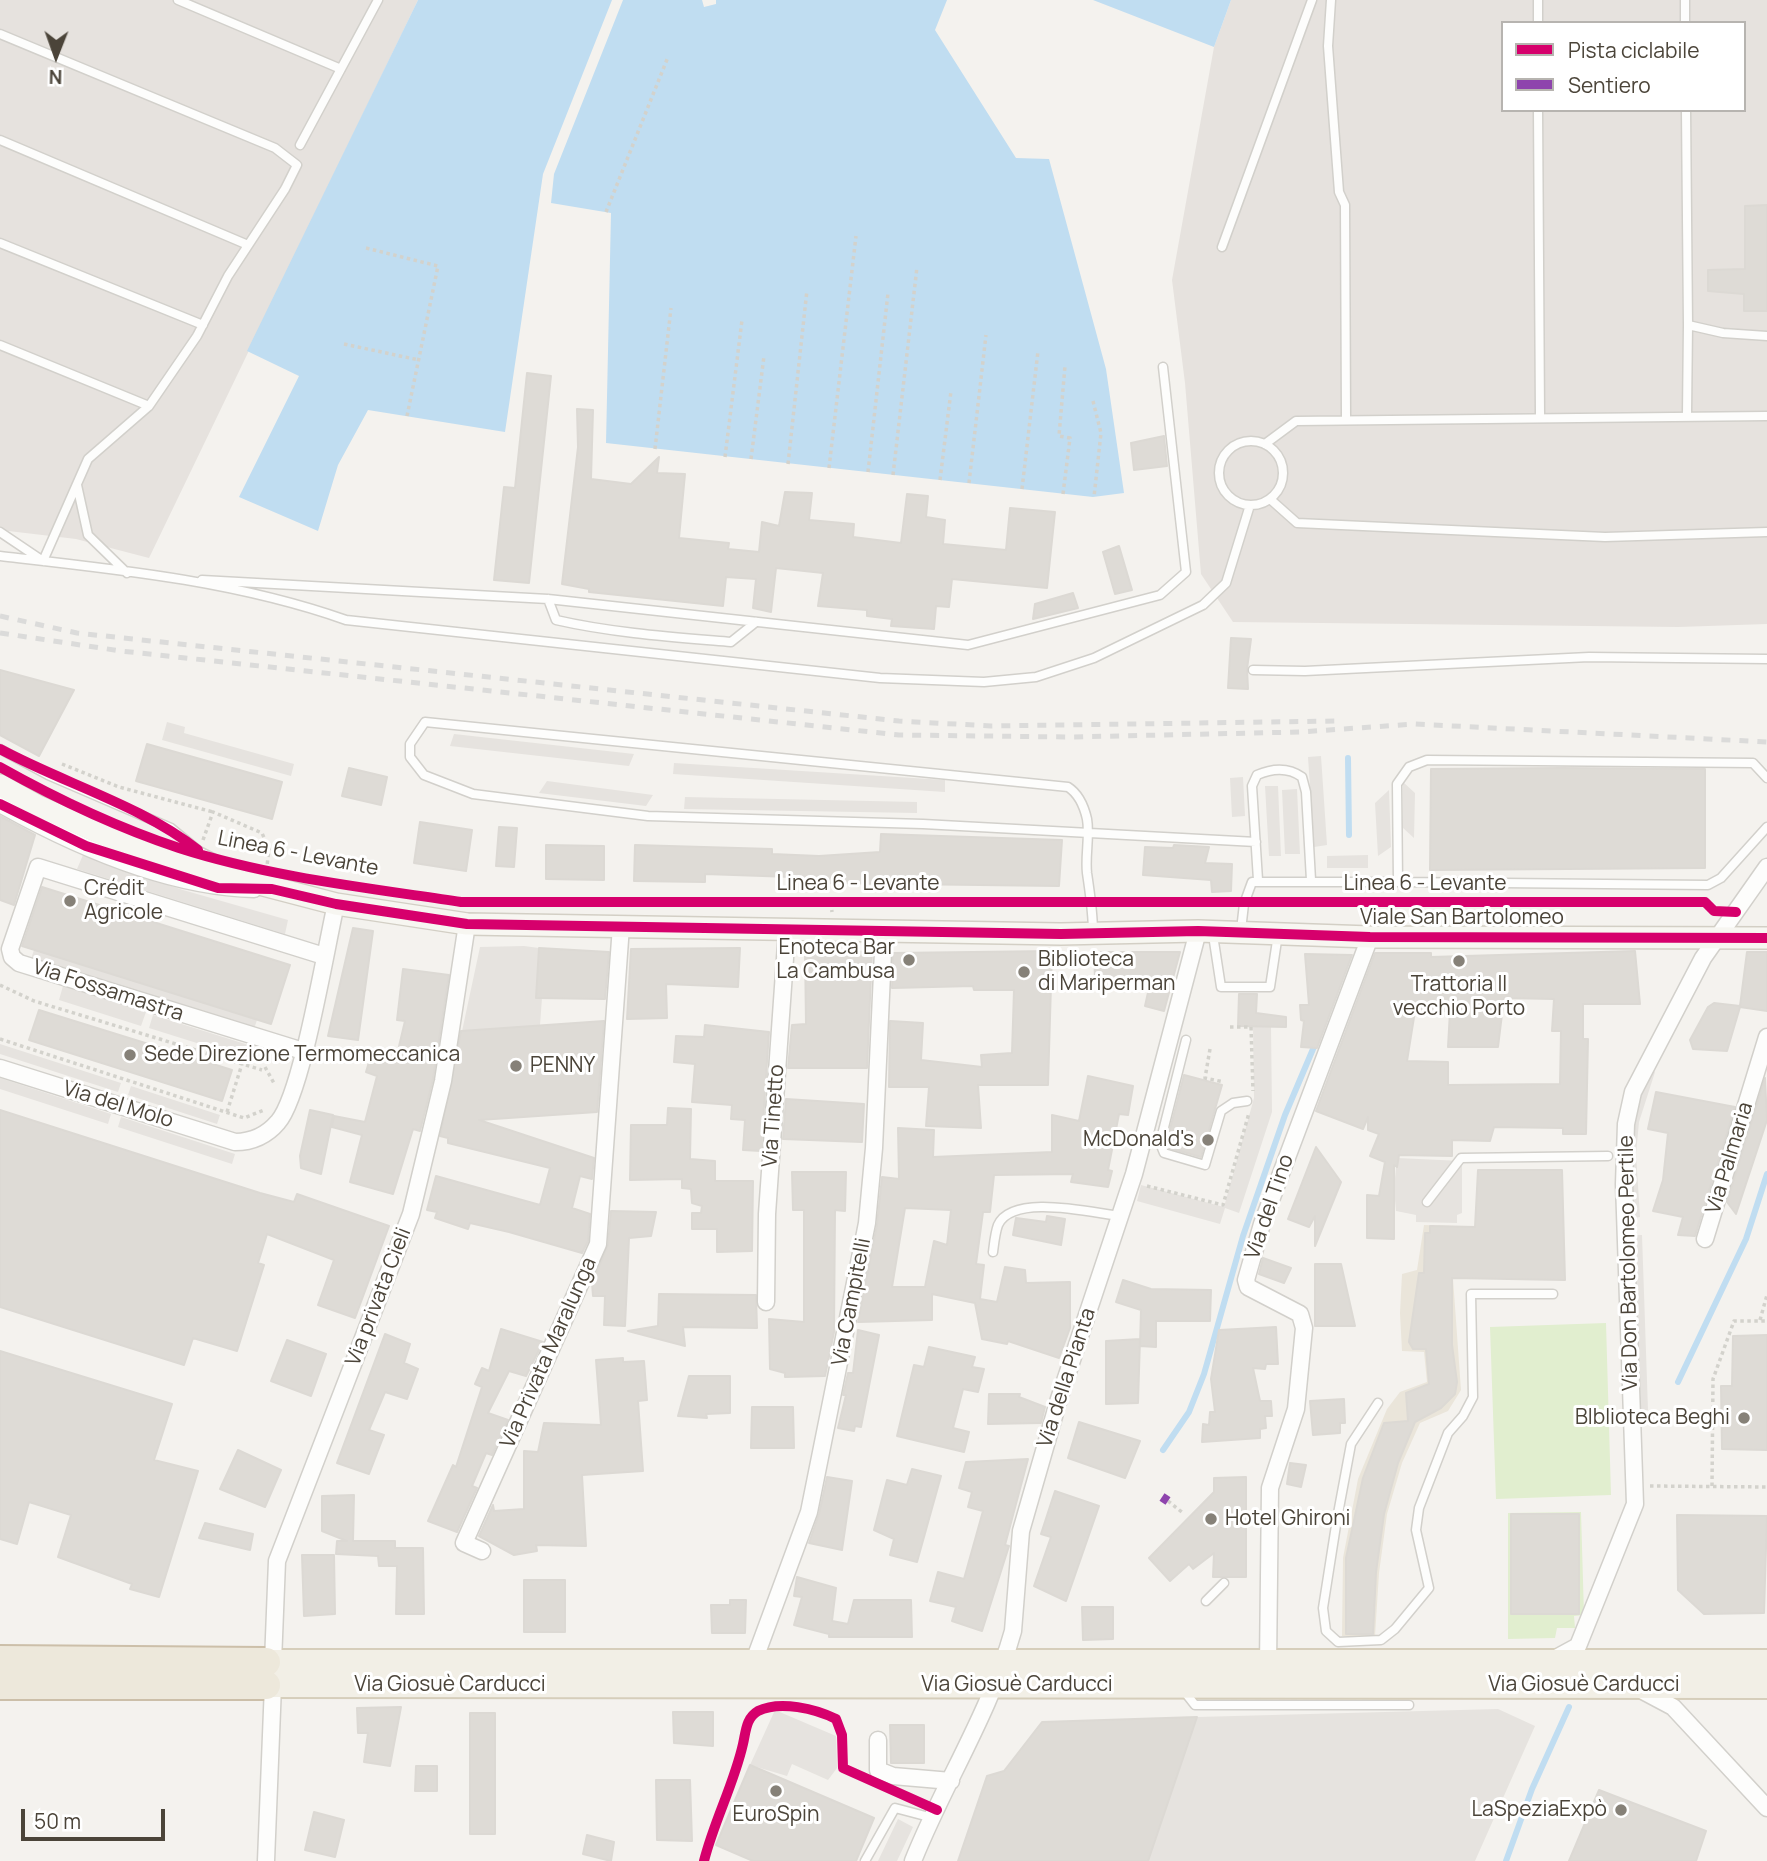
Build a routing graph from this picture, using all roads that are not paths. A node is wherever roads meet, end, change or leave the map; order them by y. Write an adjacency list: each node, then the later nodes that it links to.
1 (178, 0): 10 (lane)
2 (378, 0): 10 (lane)
3 (1312, 0): 17 (lane)
4 (1331, 0): 27 (lane)
5 (1538, 0): 7 (lane)
6 (1685, 0): 8 (lane)
7 (1538, 21)
8 (1685, 21)
9 (0, 34): 16 (lane)
10 (341, 69): 14 (lane)
11 (1538, 112): 25 (lane)
12 (1686, 112): 19 (lane)
13 (0, 140): 16 (lane)
14 (300, 145)
15 (0, 243): 18 (lane)
16 (248, 245): 18 (lane)
17 (1222, 247)
18 (203, 325): 23 (lane)
19 (1688, 325): 20 (lane); 24 (lane)
20 (1767, 336)
21 (0, 345): 23 (lane)
22 (1163, 367): 39 (lane)
23 (149, 406): 29 (lane)
24 (1687, 414): 25 (lane); 26 (lane)
25 (1540, 416): 27 (lane)
26 (1767, 416)
27 (1346, 419): 28 (lane)
28 (1265, 444): 30 (lane); 31 (lane)
29 (77, 484): 35 (lane); 36 (lane)
30 (1270, 499): 31 (lane); 33 (lane)
31 (1250, 505): 37 (lane)
32 (0, 532): 35 (lane)
33 (1767, 532)
34 (0, 556): 35 (lane)
35 (43, 561): 36 (lane)
36 (127, 573): 37 (lane)
37 (161, 578): 38 (lane)
38 (548, 599): 39 (lane); 39 (lane)
39 (756, 622)
40 (1767, 659): 41 (lane)
41 (1253, 670)
42 (0, 749): 50 (lane)
43 (1767, 778): 53 (lane)
44 (0, 785): 50 (main road, Viale San Bartolomeo)
45 (0, 804): 50 (street, Viale San Bartolomeo)
46 (1767, 827): 53 (lane)
47 (1087, 833): 47 (lane); 48 (lane); 60 (lane)
48 (1256, 842): 51 (lane); 52 (lane)
49 (1767, 867): 65 (street, Via Don Bartolomeo Pertile)
50 (267, 874): 54 (main road, Viale San Bartolomeo)
51 (1258, 880): 52 (lane); 61 (lane)
52 (1311, 880): 53 (lane)
53 (1398, 883)
54 (336, 904): 55 (main road, Viale San Bartolomeo); 66 (street)
55 (467, 924): 56 (main road, Viale San Bartolomeo); 89 (street, Via privata Cieli)
56 (621, 926): 57 (main road, Viale San Bartolomeo); 80 (street, Via Privata Maralunga)
57 (787, 930): 58 (main road, Viale San Bartolomeo); 78 (street, Via Tinetto)
58 (884, 930): 60 (main road, Viale San Bartolomeo); 84 (street, Via Campitelli)
59 (1205, 932): 60 (main road, Viale San Bartolomeo); 61 (main road, Viale San Bartolomeo); 62 (lane); 74 (street, Via della Pianta)
60 (1093, 933)
61 (1241, 933): 62 (main road, Viale San Bartolomeo)
62 (1278, 934): 63 (main road, Viale San Bartolomeo)
63 (1370, 937): 65 (main road, Viale San Bartolomeo); 86 (street, Via del Tino)
64 (1767, 937): 65 (main road, Viale San Bartolomeo)
65 (1718, 938): 87 (street, Via Don Bartolomeo Pertile)
66 (324, 956): 69 (street); 69 (street, Via Fossamastra)
67 (1767, 1037): 75 (street, Via Palmaria)
68 (1186, 1040): 71 (lane)
69 (303, 1051): 70 (street, Via del Molo)
70 (0, 1068)
71 (1247, 1101)
72 (1608, 1156): 73 (lane)
73 (1427, 1202)
74 (1120, 1216): 76 (lane); 90 (street, Via della Pianta)
75 (1705, 1239)
76 (993, 1252)
77 (1553, 1294): 79 (lane)
78 (766, 1302)
79 (1378, 1403)
80 (482, 1551)
81 (1224, 1583): 82 (lane)
82 (1206, 1601)
83 (0, 1660): 88 (highway)
84 (754, 1661): 89 (main road, Via Giosuè Carducci); 90 (main road, Via Giosuè Carducci)
85 (1767, 1662): 87 (main road, Via Giosuè Carducci)
86 (1268, 1665): 87 (main road, Via Giosuè Carducci); 90 (main road, Via Giosuè Carducci)
87 (1545, 1665)
88 (118, 1673): 89 (highway); 91 (highway)
89 (270, 1674): 90 (main road, Via Giosuè Carducci); 100 (street, Via privata Cieli)
90 (999, 1674): 92 (main road, Via Giosuè Carducci); 97 (street, Via della Pianta)
91 (0, 1685)
92 (1180, 1685): 93 (main road, Via Giosuè Carducci); 95 (lane)
93 (1629, 1685): 94 (main road, Via Giosuè Carducci); 98 (street)
94 (1767, 1686)
95 (1409, 1705)
96 (878, 1740): 97 (street)
97 (951, 1781): 99 (street, Via della Pianta)
98 (1767, 1808)
99 (933, 1818): 101 (lane); 102 (street, Via della Pianta)
100 (266, 1861)
101 (865, 1861)
102 (913, 1861)

